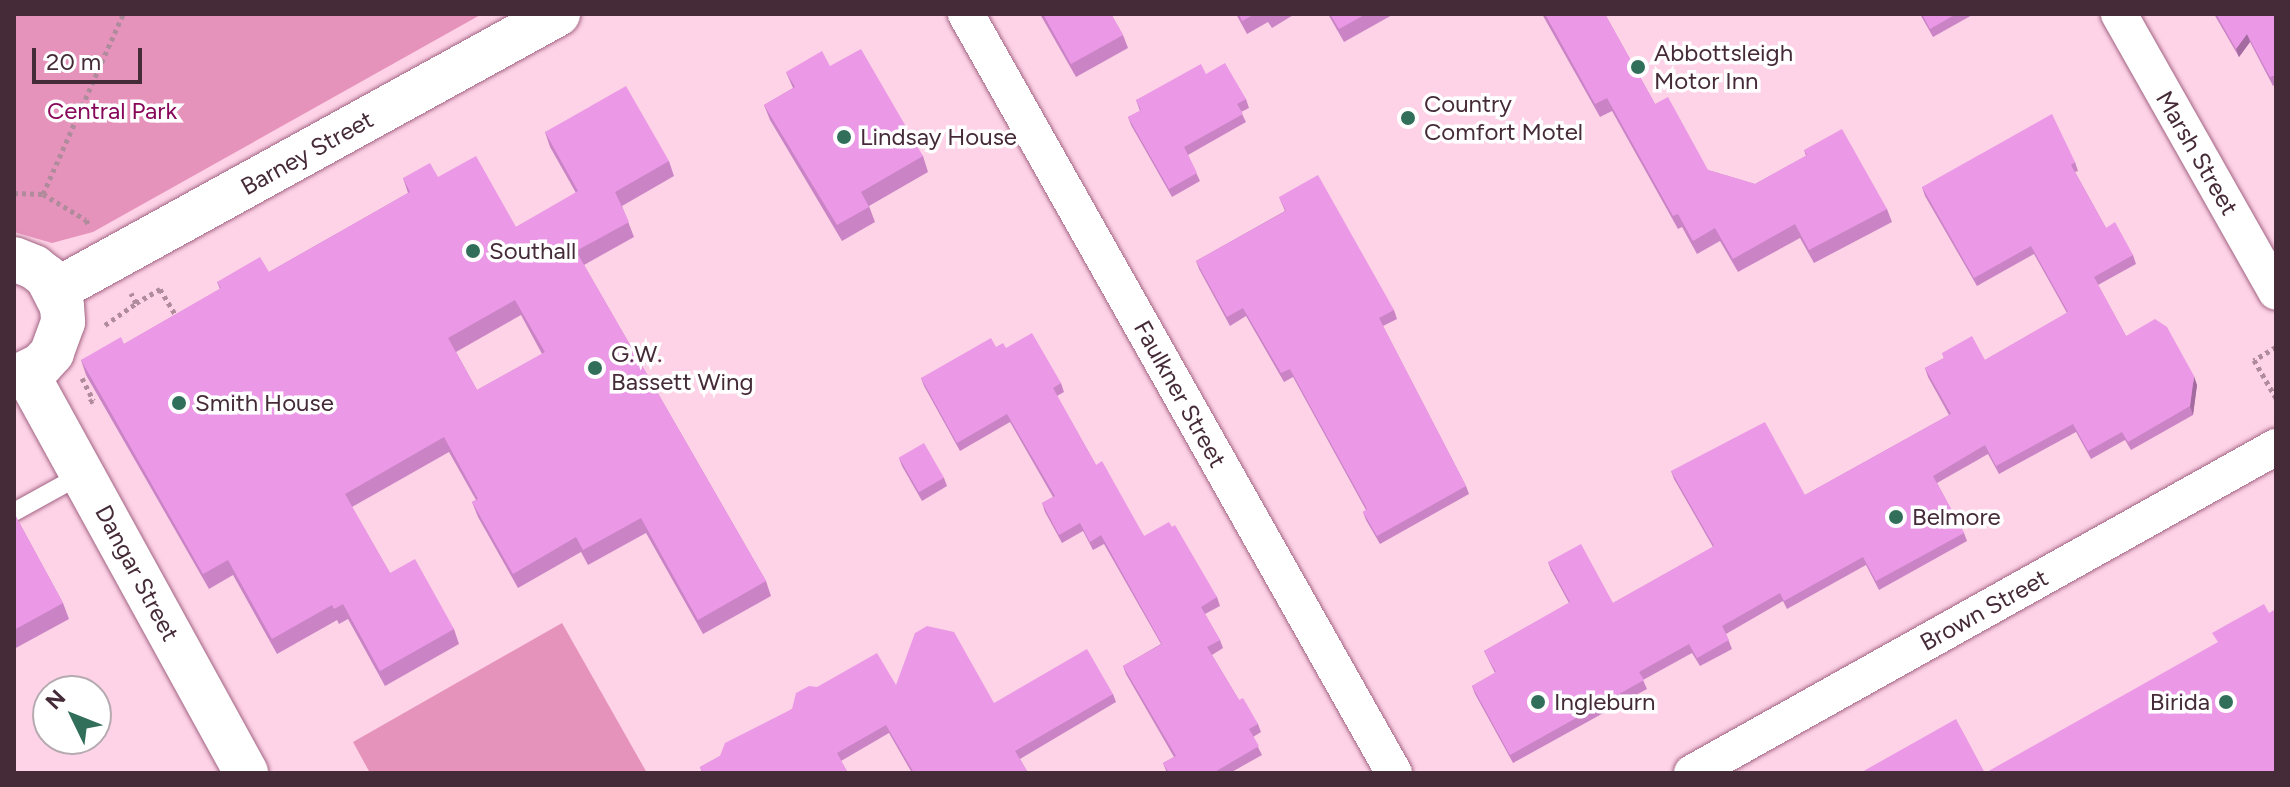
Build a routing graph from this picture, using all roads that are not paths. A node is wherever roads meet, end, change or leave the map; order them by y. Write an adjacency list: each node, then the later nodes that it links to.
1 (558, 14): 5 (main road, Barney Street)
2 (966, 14): 12 (street, Faulkner Street)
3 (2119, 14): 6 (street, Marsh Street)
4 (14, 259): 5 (main road)
5 (56, 290): 7 (main road)
6 (2276, 292)
7 (20, 376): 9 (main road, Dangar Street)
8 (2276, 447): 13 (street, Brown Street)
9 (84, 473): 10 (lane); 11 (main road, Dangar Street)
10 (14, 512)
11 (246, 773)
12 (1394, 773)
13 (1692, 773)

